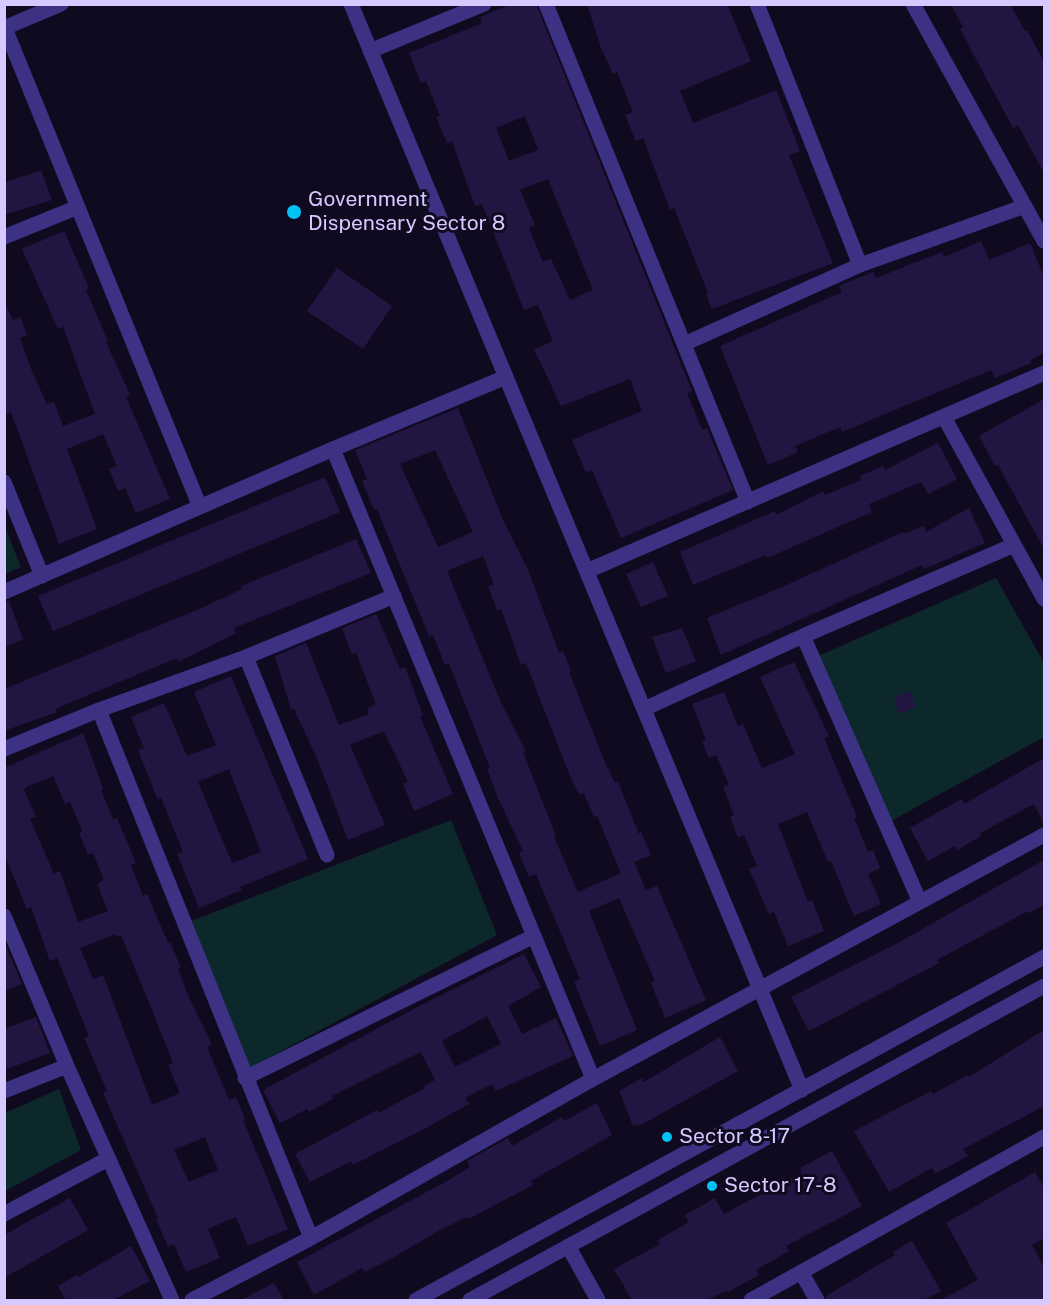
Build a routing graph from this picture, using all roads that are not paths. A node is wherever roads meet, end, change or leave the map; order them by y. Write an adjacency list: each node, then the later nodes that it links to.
1 (61, 4): 7 (street)
2 (351, 4): 8 (street)
3 (484, 4): 8 (street)
4 (546, 4): 14 (street)
5 (756, 4): 13 (street)
6 (913, 4): 9 (street)
7 (5, 28): 10 (street)
8 (370, 51): 16 (street)
9 (1025, 206): 12 (street); 13 (street)
10 (78, 207): 11 (street); 21 (street)
11 (4, 237)
12 (1044, 241)
13 (860, 265): 14 (street)
14 (684, 344): 20 (street)
15 (1044, 373): 17 (street)
16 (506, 378): 18 (street); 23 (street)
17 (944, 417): 20 (street); 22 (street)
18 (333, 449): 21 (street); 26 (street)
19 (4, 482): 24 (street)
20 (748, 502): 23 (street)
21 (200, 507): 24 (street)
22 (1014, 545): 27 (street); 28 (street)
23 (587, 571): 30 (street)
24 (42, 576): 25 (street)
25 (4, 592)
26 (394, 596): 29 (street); 37 (street)
27 (1044, 599)
28 (803, 636): 30 (street); 35 (street)
29 (246, 657): 31 (street); 34 (street)
30 (644, 709): 40 (street)
31 (99, 710): 32 (street); 42 (street)
32 (4, 749)
33 (1044, 835): 35 (street)
34 (327, 855)
35 (920, 902): 40 (street)
36 (5, 918): 41 (street)
37 (534, 936): 42 (street); 43 (street)
38 (1044, 957): 44 (street)
39 (1044, 986): 50 (street)
40 (760, 989): 43 (street); 44 (street)
41 (67, 1066): 45 (street); 47 (street)
42 (245, 1078): 49 (street)
43 (593, 1079): 49 (street)
44 (802, 1089): 54 (street)
45 (4, 1091)
46 (1044, 1137): 51 (street)
47 (108, 1159): 48 (street); 52 (street)
48 (4, 1214)
49 (311, 1238): 53 (street)
50 (568, 1246): 55 (street); 56 (street)
51 (801, 1272): 57 (street); 58 (street)
52 (172, 1300)
53 (192, 1300)
54 (416, 1300)
55 (470, 1300)
56 (598, 1300)
57 (751, 1300)
58 (817, 1300)

